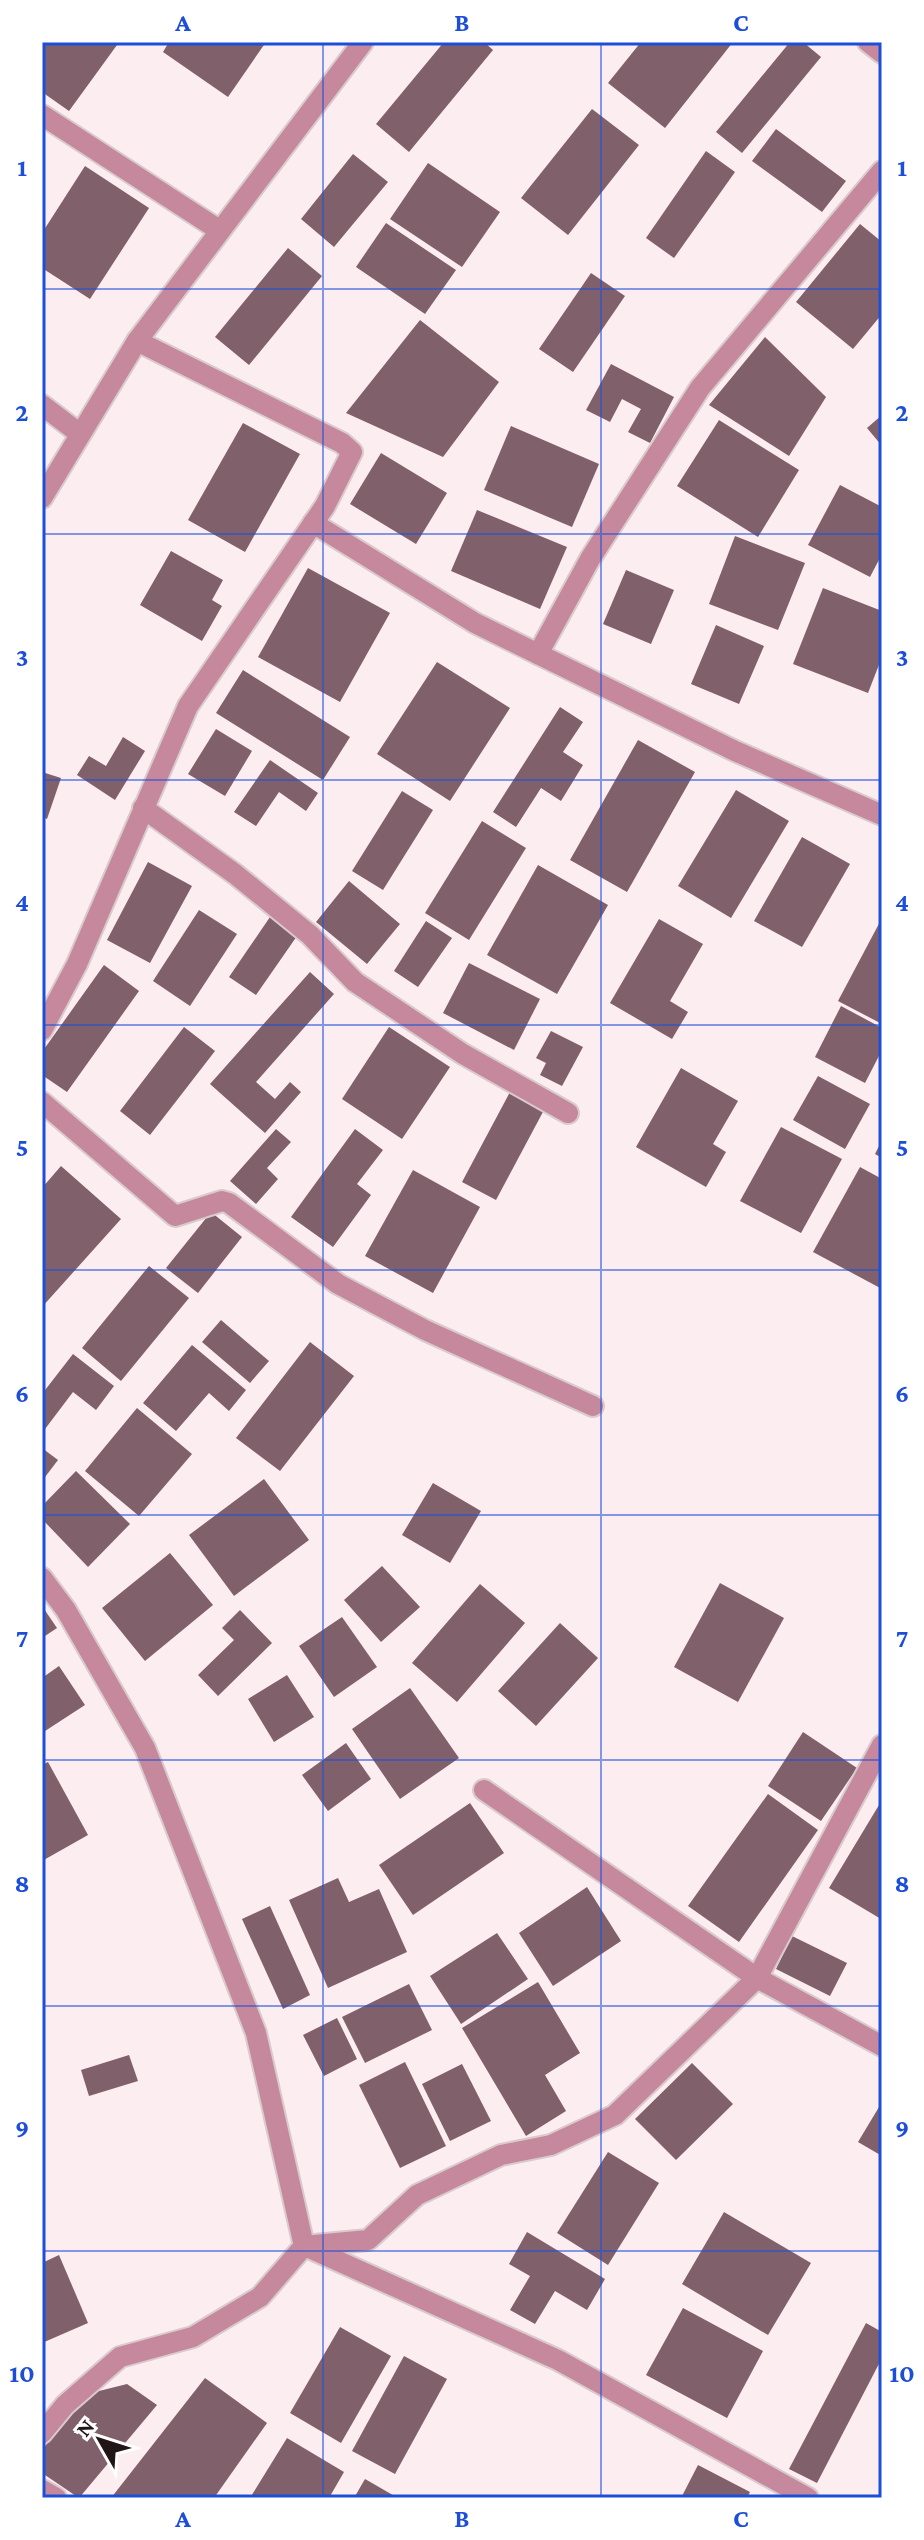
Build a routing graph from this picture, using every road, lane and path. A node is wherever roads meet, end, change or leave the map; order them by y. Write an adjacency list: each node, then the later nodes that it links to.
1 (362, 42): 6 (street)
2 (868, 42): 3 (street)
3 (882, 53)
4 (42, 115): 6 (street)
5 (882, 171): 12 (street)
6 (219, 230): 7 (street)
7 (137, 341): 9 (street); 11 (street)
8 (42, 405): 9 (street)
9 (80, 434): 10 (street)
10 (42, 498)
11 (313, 523): 12 (street); 13 (street)
12 (538, 654): 14 (street)
13 (143, 808): 15 (street); 17 (street)
14 (882, 815)
15 (42, 1030)
16 (42, 1102): 18 (street)
17 (568, 1113)
18 (593, 1406)
19 (42, 1578): 24 (street)
20 (882, 1745): 22 (street)
21 (484, 1790): 22 (street)
22 (757, 1978): 23 (street); 24 (street)
23 (882, 2046)
24 (304, 2246): 25 (street); 28 (street)
25 (42, 2433)
26 (42, 2490): 27 (street)
27 (56, 2498)
28 (808, 2498)

